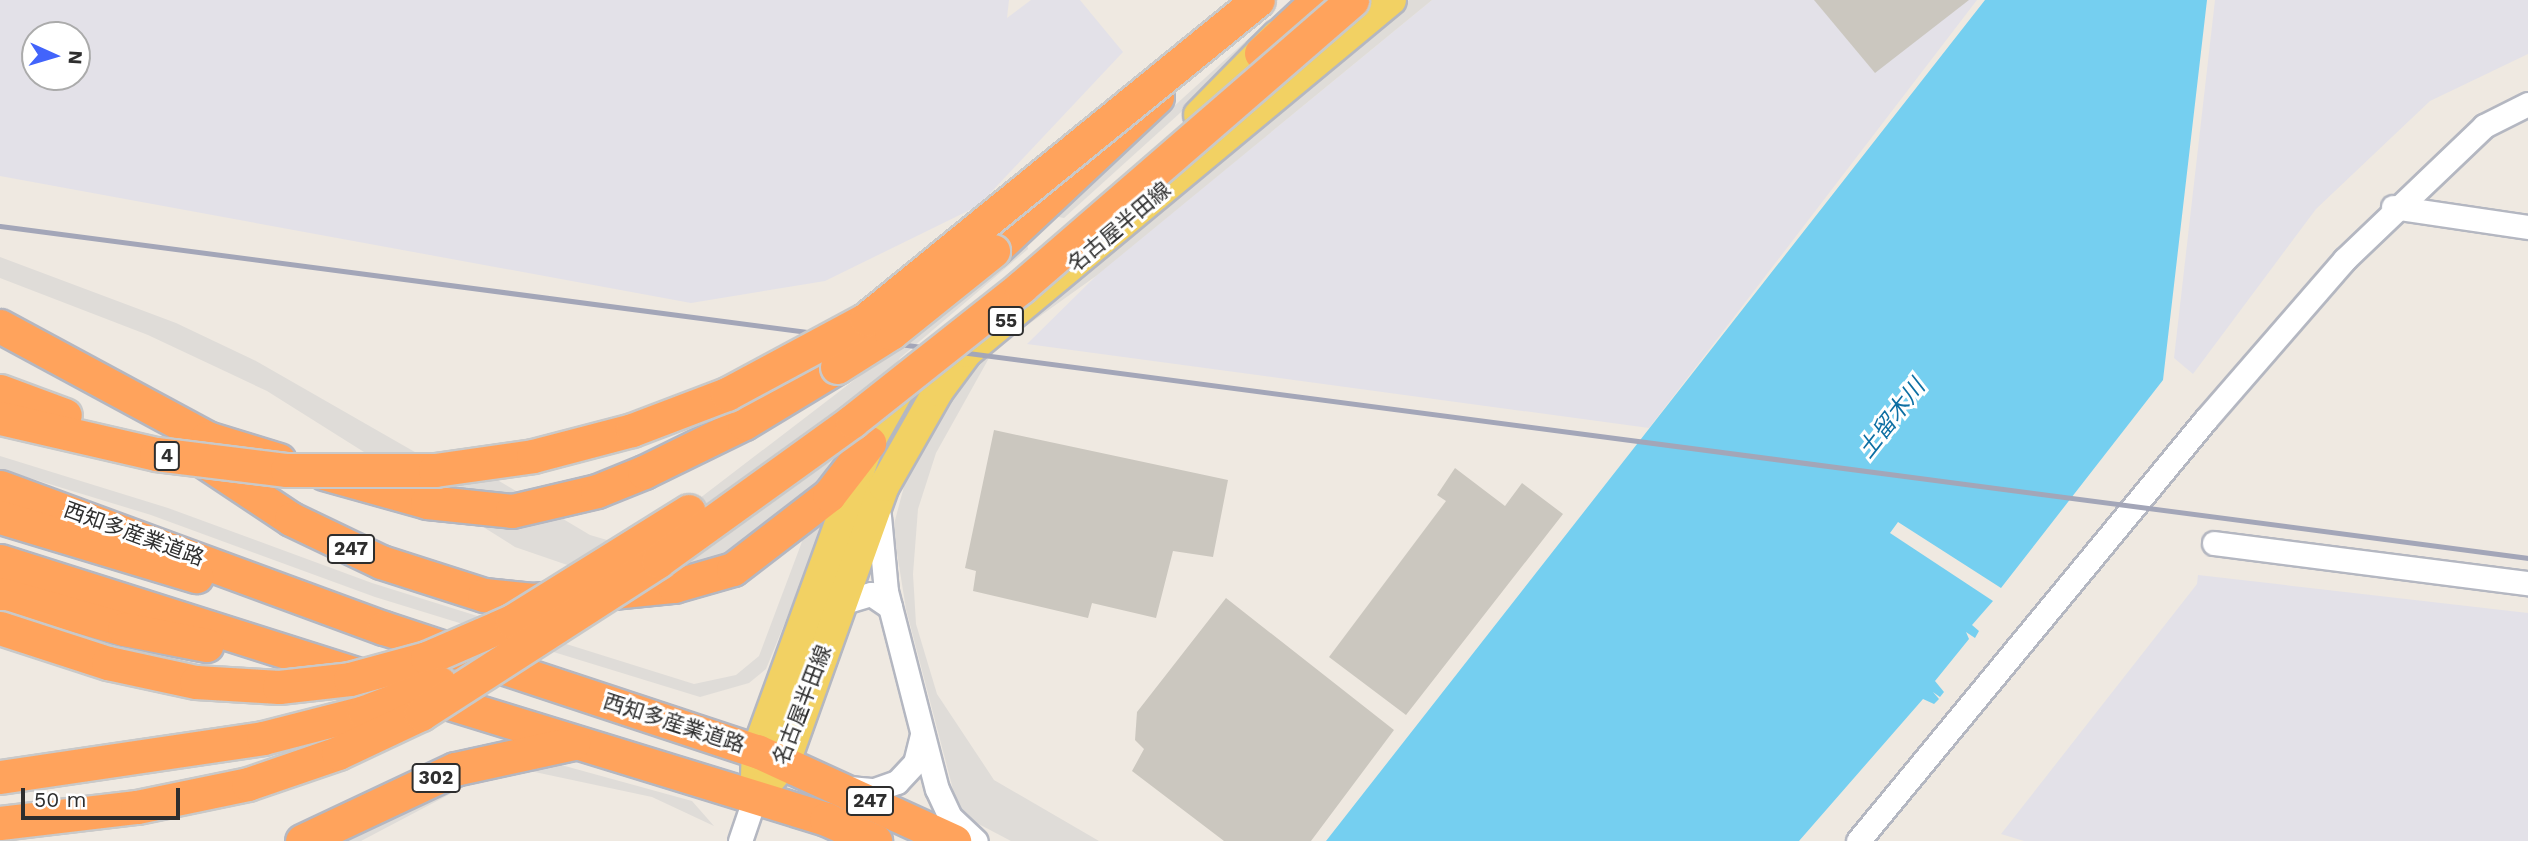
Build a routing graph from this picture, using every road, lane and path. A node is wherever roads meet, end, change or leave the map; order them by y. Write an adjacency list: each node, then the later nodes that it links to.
1 (1258, 0): 7 (highway, bridge)
2 (1312, 0): 8 (main road, 名古屋半田線 / 55)
3 (1318, 0): 8 (highway)
4 (1332, 0): 27 (highway, bridge)
5 (1352, 0): 29 (highway, bridge)
6 (1391, 0): 18 (main road, 名古屋半田線 / 55)
7 (1232, 22): 13 (highway, bridge); 17 (highway, bridge)
8 (1261, 53): 16 (main road, 名古屋半田線 / 55)
9 (2528, 104): 10 (street)
10 (2393, 207): 11 (street); 43 (street)
11 (2528, 227)
12 (0, 326): 13 (highway, 247)
13 (99, 382): 16 (highway, 247)
14 (0, 391): 17 (highway, bridge)
15 (0, 418): 17 (highway, 4, bridge)
16 (869, 443): 33 (main road, 名古屋半田線 / 55)
17 (338, 471)
18 (884, 486): 25 (main road, 名古屋半田線 / 55); 26 (street)
19 (0, 487): 28 (highway, 西知多産業道路 / 247)
20 (0, 517): 28 (highway, 西知多産業道路 / 247)
21 (2214, 543): 23 (street)
22 (0, 561): 30 (highway, 247)
23 (2528, 583)
24 (0, 594): 30 (highway, 247)
25 (841, 603): 26 (street); 33 (main road, 名古屋半田線 / 55)
26 (890, 607): 31 (street)
27 (0, 628)
28 (384, 628): 33 (highway, 西知多産業道路 / 247)
29 (520, 649): 34 (highway, bridge); 37 (highway, bridge)
30 (373, 680): 32 (highway, 247)
31 (922, 732): 35 (street); 42 (street)
32 (578, 741): 36 (highway, 247); 38 (highway, 302)
33 (771, 757): 35 (highway, 西知多産業道路 / 247); 36 (main road, 名古屋半田線 / 55)
34 (0, 777)
35 (838, 786): 41 (highway, 西知多産業道路 / 247)
36 (755, 797): 39 (street); 40 (highway, 247)
37 (0, 823)
38 (302, 841)
39 (740, 841)
40 (875, 841)
41 (954, 841)
42 (976, 841)
43 (1858, 841)

